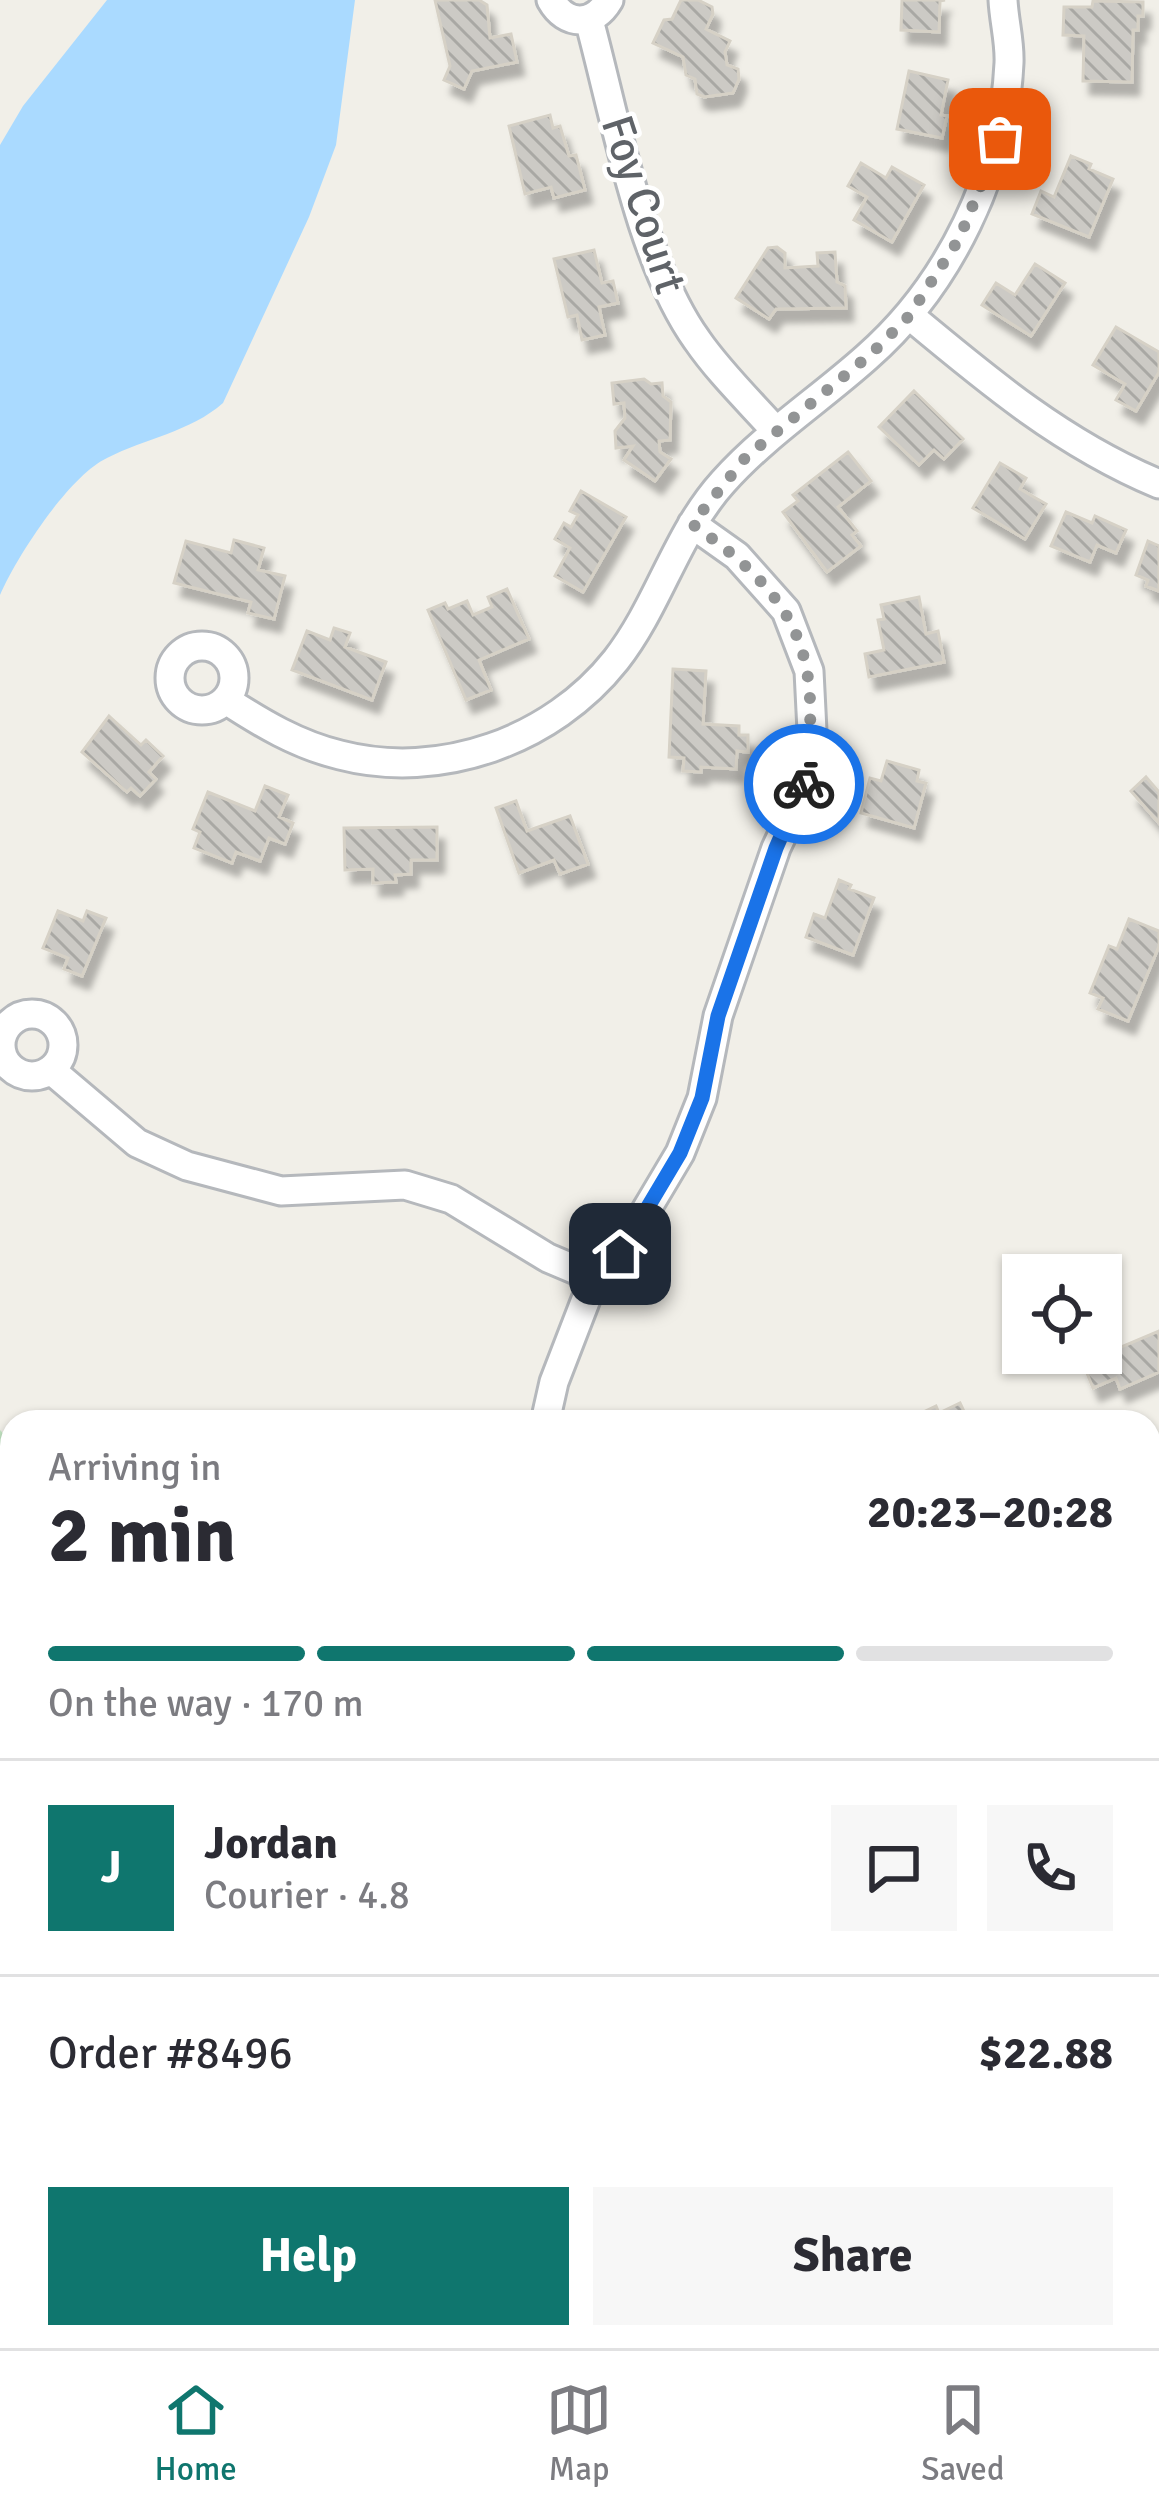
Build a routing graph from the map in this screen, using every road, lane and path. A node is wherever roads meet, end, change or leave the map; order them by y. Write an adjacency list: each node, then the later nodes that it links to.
1 (551, 0): 3 (street, Foy Court)
2 (1003, 0): 4 (street)
3 (599, 10): 5 (street, Foy Court)
4 (909, 316): 5 (street); 6 (street)
5 (775, 430): 7 (street)
6 (1159, 484)
7 (692, 524): 8 (street); 10 (street)
8 (226, 700)
9 (51, 1070): 10 (street)
10 (600, 1280): 11 (street)
11 (547, 1410)

